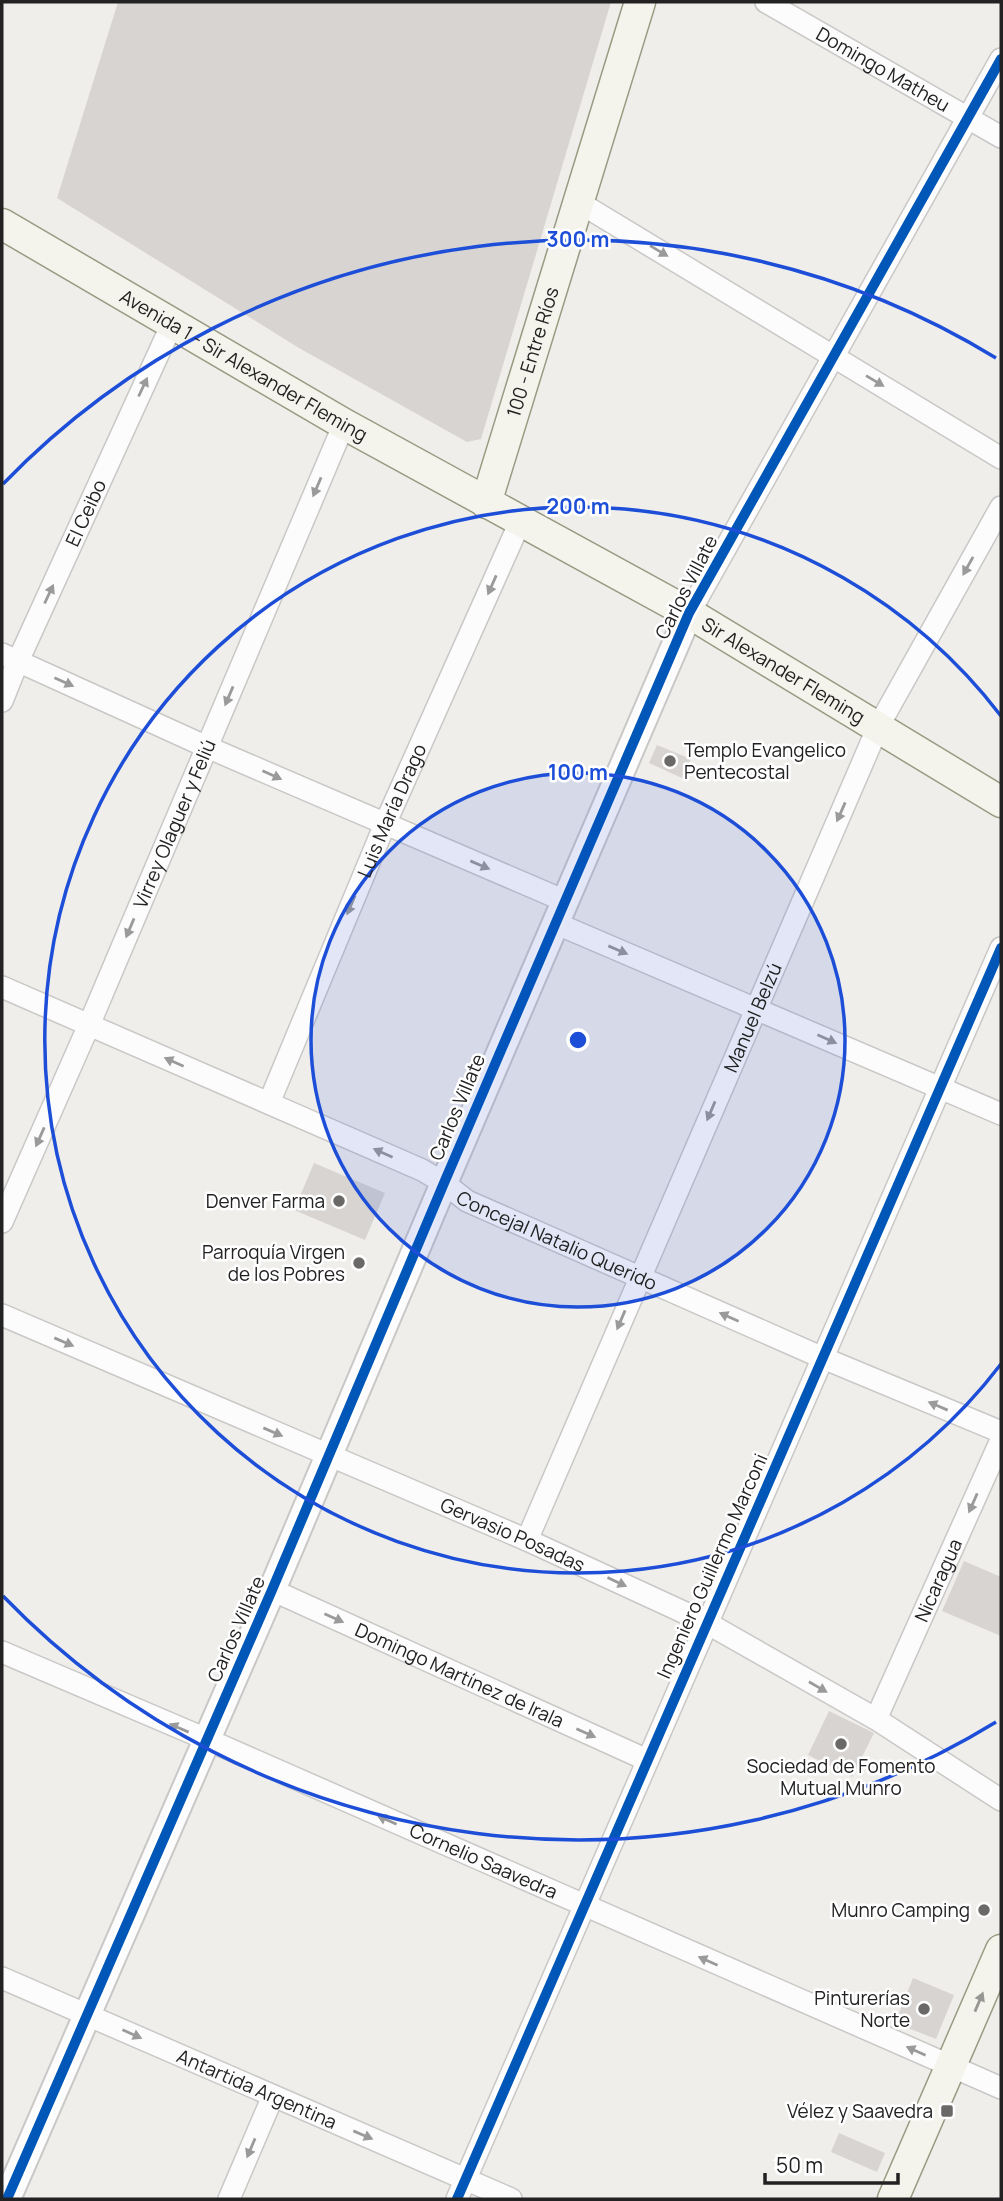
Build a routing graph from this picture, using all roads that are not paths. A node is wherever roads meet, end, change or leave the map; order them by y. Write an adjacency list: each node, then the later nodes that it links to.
1 (640, 2): 7 (main road, 100 - Entre Ríos)
2 (766, 2): 3 (street, Domingo Matheu)
3 (791, 8): 5 (street, Domingo Matheu)
4 (1001, 59): 5 (street, Carlos Villate)
5 (967, 117): 6 (street, Domingo Matheu); 10 (street, Carlos Villate)
6 (1001, 137)
7 (580, 203): 10 (street, one-way to 10); 13 (main road, 100 - Entre Ríos)
8 (2, 224): 9 (main road, Avenida 1 - Sir Alexander Fleming)
9 (172, 324): 11 (main road, Avenida 1 - Sir Alexander Fleming); 17 (street, El Ceibo, one-way to 9)
10 (832, 356): 12 (street, one-way to 12); 16 (street, Carlos Villate)
11 (344, 424): 13 (main road, Avenida 1 - Sir Alexander Fleming); 20 (street, Virrey Olaguer y Feliú, one-way to 20)
12 (1001, 458)
13 (486, 503): 15 (main road, Sir Alexander Fleming)
14 (1001, 507): 19 (street, Manuel Belzú, one-way to 19)
15 (520, 522): 16 (main road, Sir Alexander Fleming); 22 (street, Luis María Drago, one-way to 22)
16 (689, 613): 19 (main road, Sir Alexander Fleming); 23 (street, Carlos Villate)
17 (10, 657): 18 (street, El Ceibo); 20 (street, one-way to 20)
18 (2, 701)
19 (878, 727): 21 (main road, Sir Alexander Fleming); 26 (street, Manuel Belzú, one-way to 26)
20 (207, 747): 22 (street, one-way to 22); 27 (street, Virrey Olaguer y Feliú, one-way to 27)
21 (1001, 802)
22 (384, 824): 23 (street, one-way to 23); 29 (street, Luis María Drago, one-way to 29)
23 (560, 912): 26 (street, one-way to 26); 31 (street, Carlos Villate)
24 (1001, 948): 28 (street, Ingeniero Guillermo Marconi)
25 (2, 987): 27 (street, Concejal Natalio Querido)
26 (756, 1008): 28 (street, one-way to 28); 33 (street, Manuel Belzú, one-way to 33)
27 (89, 1025): 29 (street, Concejal Natalio Querido, one-way to 27); 32 (street, Virrey Olaguer y Feliú, one-way to 32)
28 (940, 1089): 30 (street); 35 (street, Ingeniero Guillermo Marconi)
29 (268, 1103): 31 (street, Concejal Natalio Querido, one-way to 29)
30 (1001, 1114)
31 (444, 1183): 33 (street, Concejal Natalio Querido); 38 (street, Carlos Villate)
32 (2, 1222)
33 (640, 1278): 35 (street, Concejal Natalio Querido, one-way to 33); 39 (street, Manuel Belzú, one-way to 39)
34 (2, 1315): 38 (street, Gervasio Posadas, one-way to 38)
35 (823, 1358): 36 (street, Concejal Natalio Querido, one-way to 35); 41 (street, Ingeniero Guillermo Marconi)
36 (1001, 1432)
37 (1001, 1440): 43 (street, Nicaragua, one-way to 43)
38 (329, 1456): 39 (street, Gervasio Posadas); 40 (street, Carlos Villate)
39 (527, 1540): 41 (street, Gervasio Posadas, one-way to 41)
40 (272, 1590): 44 (street, Carlos Villate); 45 (street, Domingo Martínez de Irala, one-way to 45)
41 (707, 1623): 43 (street, Gervasio Posadas, one-way to 43); 45 (street, Ingeniero Guillermo Marconi)
42 (2, 1652): 44 (street, Cornelio Saavedra, one-way to 42)
43 (876, 1719): 46 (street, Gervasio Posadas)
44 (206, 1739): 47 (street, Cornelio Saavedra, one-way to 44); 50 (street, Carlos Villate)
45 (647, 1760): 47 (street, Ingeniero Guillermo Marconi)
46 (1001, 1800)
47 (583, 1906): 51 (street, Cornelio Saavedra, one-way to 47); 54 (street, Ingeniero Guillermo Marconi)
48 (1001, 1950): 51 (main road, one-way to 48)
49 (2, 1978): 50 (street, Antartida Argentina)
50 (86, 2015): 53 (street, Antartida Argentina, one-way to 53); 55 (street, Carlos Villate)
51 (951, 2066): 52 (street, Cornelio Saavedra); 58 (main road)
52 (1001, 2088)
53 (273, 2096): 54 (street, Antartida Argentina, one-way to 54); 56 (street, one-way to 56)
54 (462, 2190): 57 (street, Antartida Argentina)
55 (7, 2199)
56 (229, 2199)
57 (511, 2199)
58 (893, 2199)

